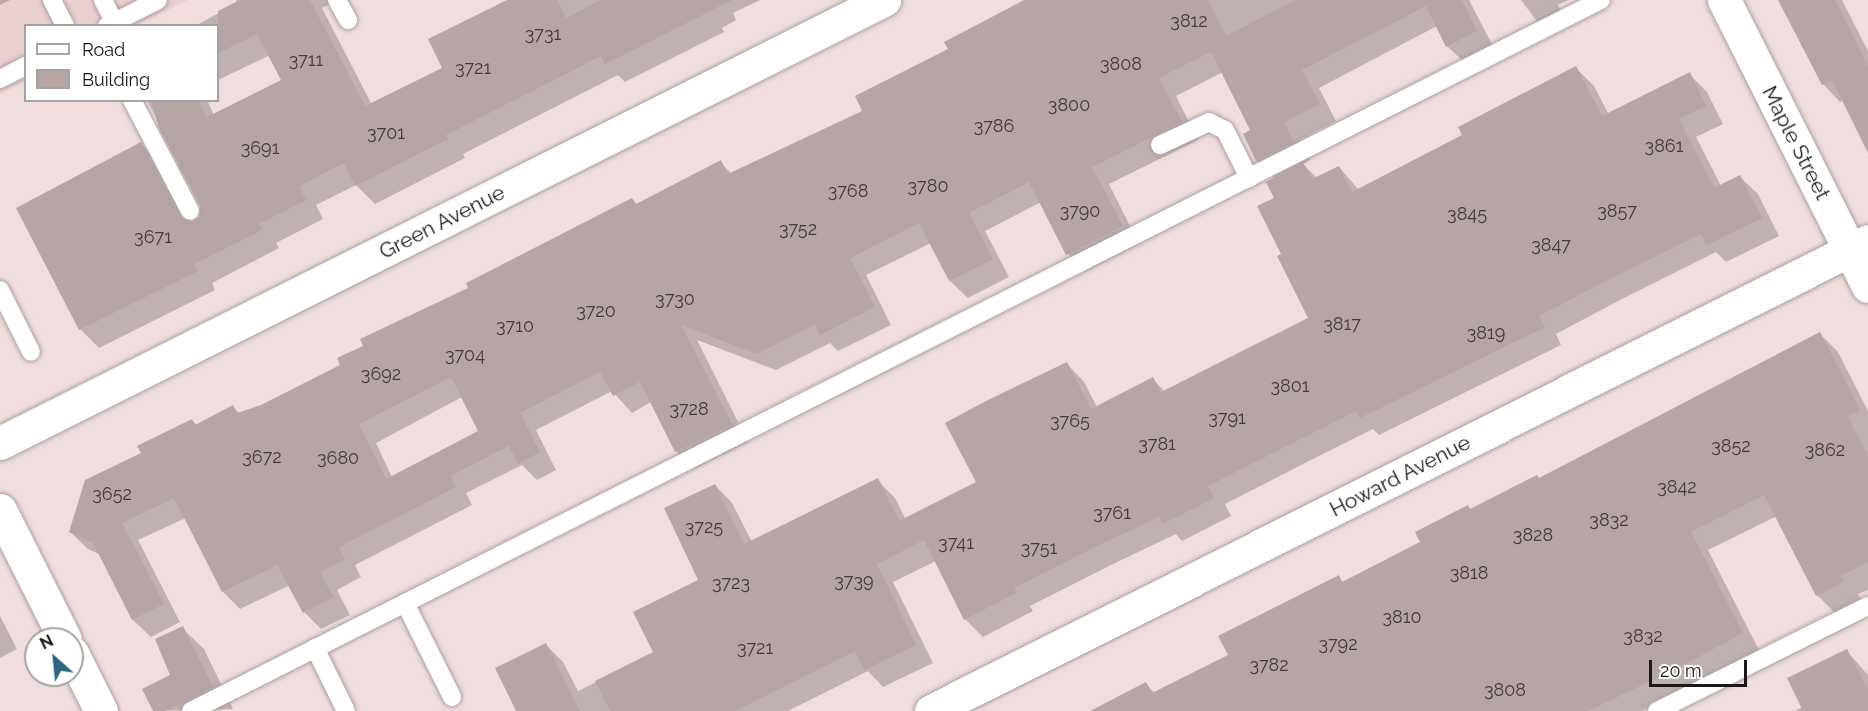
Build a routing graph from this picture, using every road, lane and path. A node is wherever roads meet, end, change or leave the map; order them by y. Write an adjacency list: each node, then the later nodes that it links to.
1 (52, 0): 9 (lane)
2 (103, 0): 10 (lane)
3 (158, 0): 10 (lane)
4 (337, 0): 8 (lane)
5 (884, 0): 21 (street, Green Avenue)
6 (1601, 0): 15 (lane)
7 (1724, 0): 17 (street, Maple Street)
8 (348, 20)
9 (64, 24)
10 (110, 24)
11 (24, 67): 12 (lane)
12 (0, 79)
13 (133, 102): 16 (lane)
14 (1160, 145): 15 (lane)
15 (1249, 178): 23 (lane)
16 (190, 211)
17 (1859, 246): 18 (street, Maple Street); 32 (street, Howard Avenue)
18 (1868, 286)
19 (0, 290): 20 (lane)
20 (31, 352)
21 (0, 443)
22 (0, 510): 25 (street)
23 (405, 603): 26 (lane); 28 (lane)
24 (1868, 606): 33 (lane)
25 (59, 627)
26 (315, 648): 30 (lane); 31 (lane)
27 (84, 677): 29 (street)
28 (452, 697)
29 (101, 711)
30 (191, 711)
31 (346, 711)
32 (932, 711)
33 (1657, 711)

